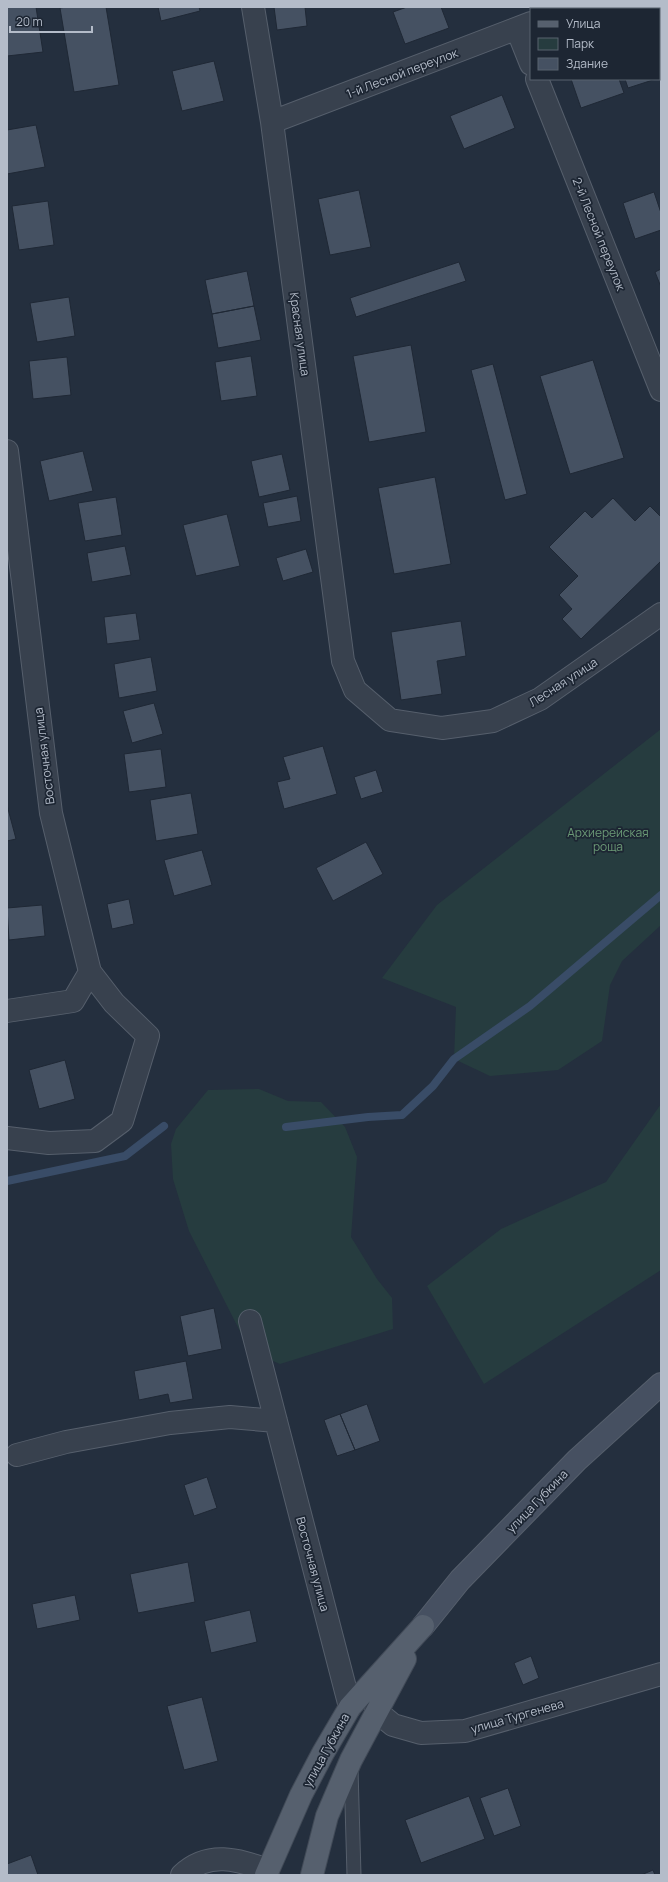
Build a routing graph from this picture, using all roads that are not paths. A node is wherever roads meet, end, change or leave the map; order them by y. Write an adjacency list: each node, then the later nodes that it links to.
1 (252, 7): 5 (street, Красная улица)
2 (524, 26): 3 (street); 5 (street, 1-й Лесной переулок)
3 (530, 59)
4 (537, 80): 6 (street, 2-й Лесной переулок)
5 (272, 122): 9 (street, Красная улица)
6 (661, 390)
7 (7, 451): 10 (street, Восточная улица)
8 (661, 614): 9 (street, Лесная улица)
9 (343, 661)
10 (90, 972): 11 (street); 12 (street, Восточная улица)
11 (7, 1011)
12 (7, 1138)
13 (250, 1321): 15 (street, Восточная улица)
14 (661, 1384): 17 (main road, улица Губкина)
15 (276, 1421): 16 (street); 19 (street, Восточная улица)
16 (17, 1455)
17 (423, 1626): 19 (main road, улица Губкина); 20 (main road, улица Губкина)
18 (661, 1674): 20 (street, улица Тургенева)
19 (350, 1707): 22 (main road, улица Губкина)
20 (376, 1711): 21 (main road, улица Губкина)
21 (351, 1760): 24 (main road, улица Губкина); 25 (lane)
22 (267, 1872): 23 (street)
23 (182, 1875)
24 (312, 1875)
25 (354, 1875)

